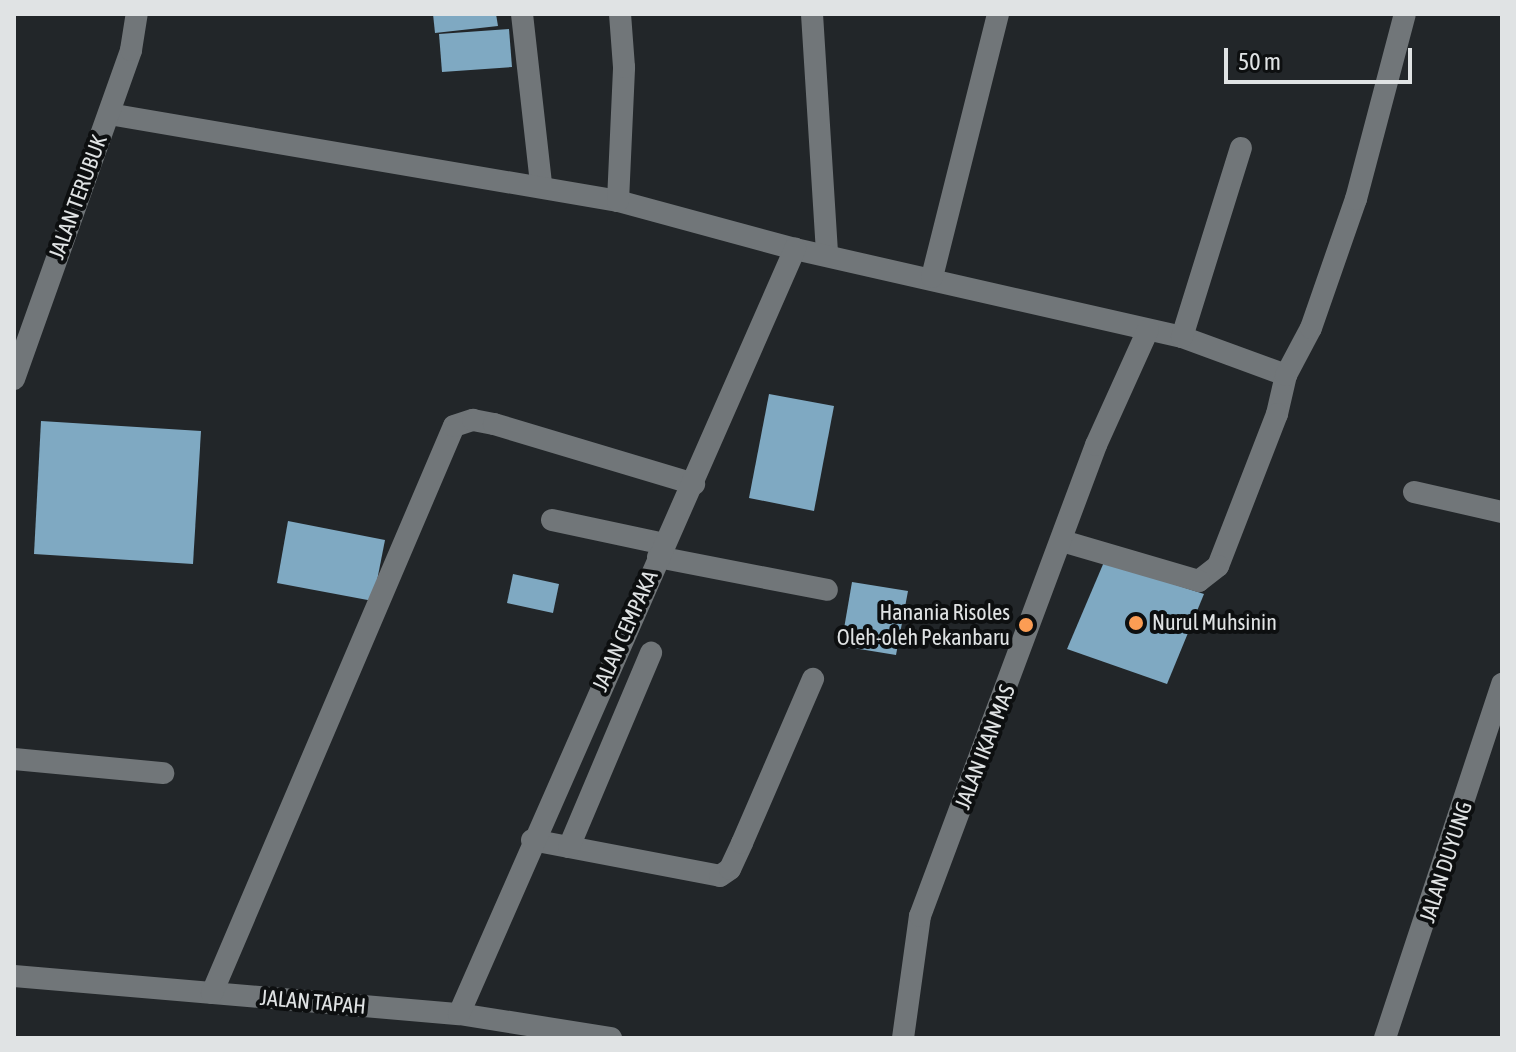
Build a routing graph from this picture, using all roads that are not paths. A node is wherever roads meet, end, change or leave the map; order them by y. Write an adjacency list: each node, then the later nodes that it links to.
1 (137, 14): 7 (street, JALAN TERUBUK)
2 (522, 14): 9 (street)
3 (620, 14): 10 (street)
4 (812, 14): 12 (street)
5 (998, 14): 13 (street)
6 (1405, 14): 16 (street)
7 (109, 114): 9 (street); 17 (street, JALAN TERUBUK)
8 (1241, 148): 15 (street)
9 (541, 184): 10 (street)
10 (618, 201): 11 (street)
11 (795, 249): 12 (street); 18 (street, JALAN CEMPAKA)
12 (827, 253): 13 (street)
13 (932, 277): 14 (street)
14 (1148, 330): 15 (street); 22 (street, JALAN IKAN MAS)
15 (1182, 337): 16 (street)
16 (1286, 375): 22 (street)
17 (14, 379)
18 (694, 484): 23 (street, JALAN CEMPAKA); 35 (street)
19 (1414, 492): 20 (street)
20 (1502, 512)
21 (552, 520): 23 (street)
22 (1062, 541): 39 (street, JALAN IKAN MAS)
23 (661, 550): 24 (street); 28 (street, JALAN CEMPAKA)
24 (827, 590)
25 (651, 653): 29 (street)
26 (813, 679): 33 (street)
27 (1502, 684): 40 (street, JALAN DUYUNG)
28 (585, 723): 29 (street); 32 (street, JALAN CEMPAKA)
29 (615, 735): 33 (street)
30 (14, 759): 31 (street)
31 (163, 773)
32 (532, 840): 33 (street); 36 (street, JALAN CEMPAKA)
33 (569, 847)
34 (14, 976): 35 (street, JALAN TAPAH)
35 (212, 993): 36 (street, JALAN TAPAH)
36 (459, 1014): 37 (street, JALAN TAPAH)
37 (558, 1034): 38 (street, JALAN TAPAH)
38 (611, 1038)
39 (903, 1038)
40 (1385, 1038)

